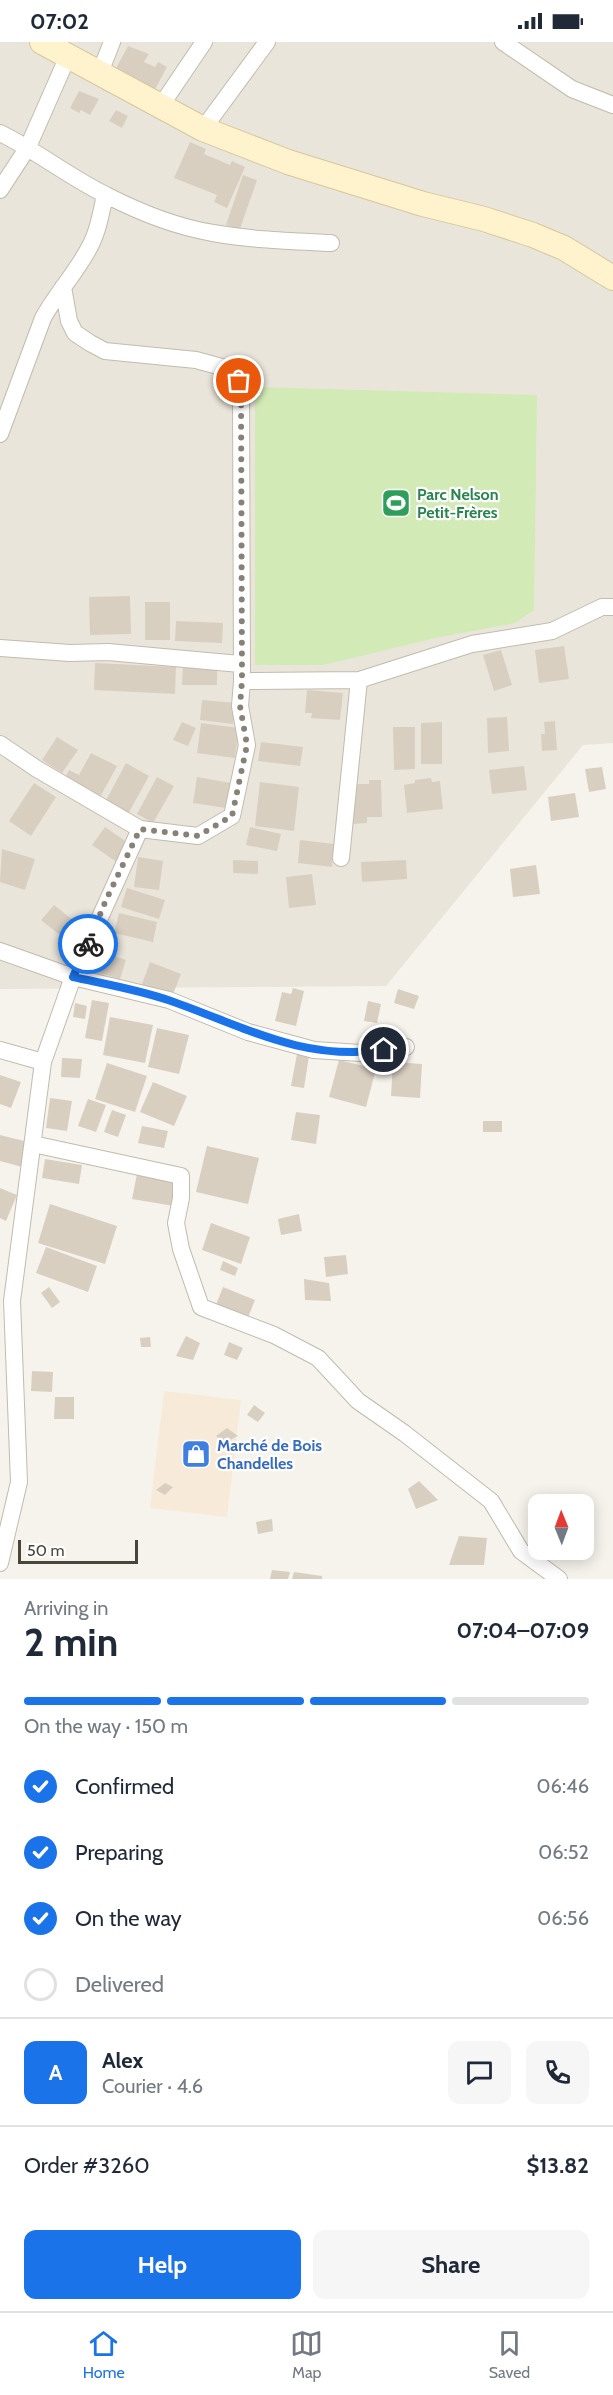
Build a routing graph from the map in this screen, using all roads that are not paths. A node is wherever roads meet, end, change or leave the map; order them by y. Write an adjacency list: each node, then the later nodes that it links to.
1 (42, 42): 6 (main road)
2 (112, 42): 7 (street)
3 (204, 42): 9 (street)
4 (267, 42): 10 (street)
5 (503, 42): 8 (street)
6 (68, 56): 7 (main road); 12 (street)
7 (99, 75): 9 (main road)
8 (613, 105)
9 (160, 107): 10 (main road)
10 (202, 129): 16 (main road)
11 (0, 133): 12 (street)
12 (27, 147): 13 (street); 14 (street)
13 (0, 190)
14 (105, 195): 15 (street); 17 (street)
15 (332, 243)
16 (613, 278)
17 (63, 286): 18 (street); 21 (street)
18 (0, 434)
19 (613, 607): 22 (street)
20 (0, 648): 21 (street)
21 (240, 664): 23 (street)
22 (359, 680): 23 (street); 26 (street)
23 (242, 681): 25 (street)
24 (0, 744): 25 (street)
25 (140, 829): 28 (street)
26 (341, 858)
27 (0, 951): 28 (street)
28 (73, 977): 29 (street); 31 (street)
29 (406, 1047)
30 (0, 1050): 31 (street)
31 (43, 1062): 32 (street)
32 (33, 1144): 33 (street); 34 (street)
33 (0, 1563)
34 (559, 1579)

